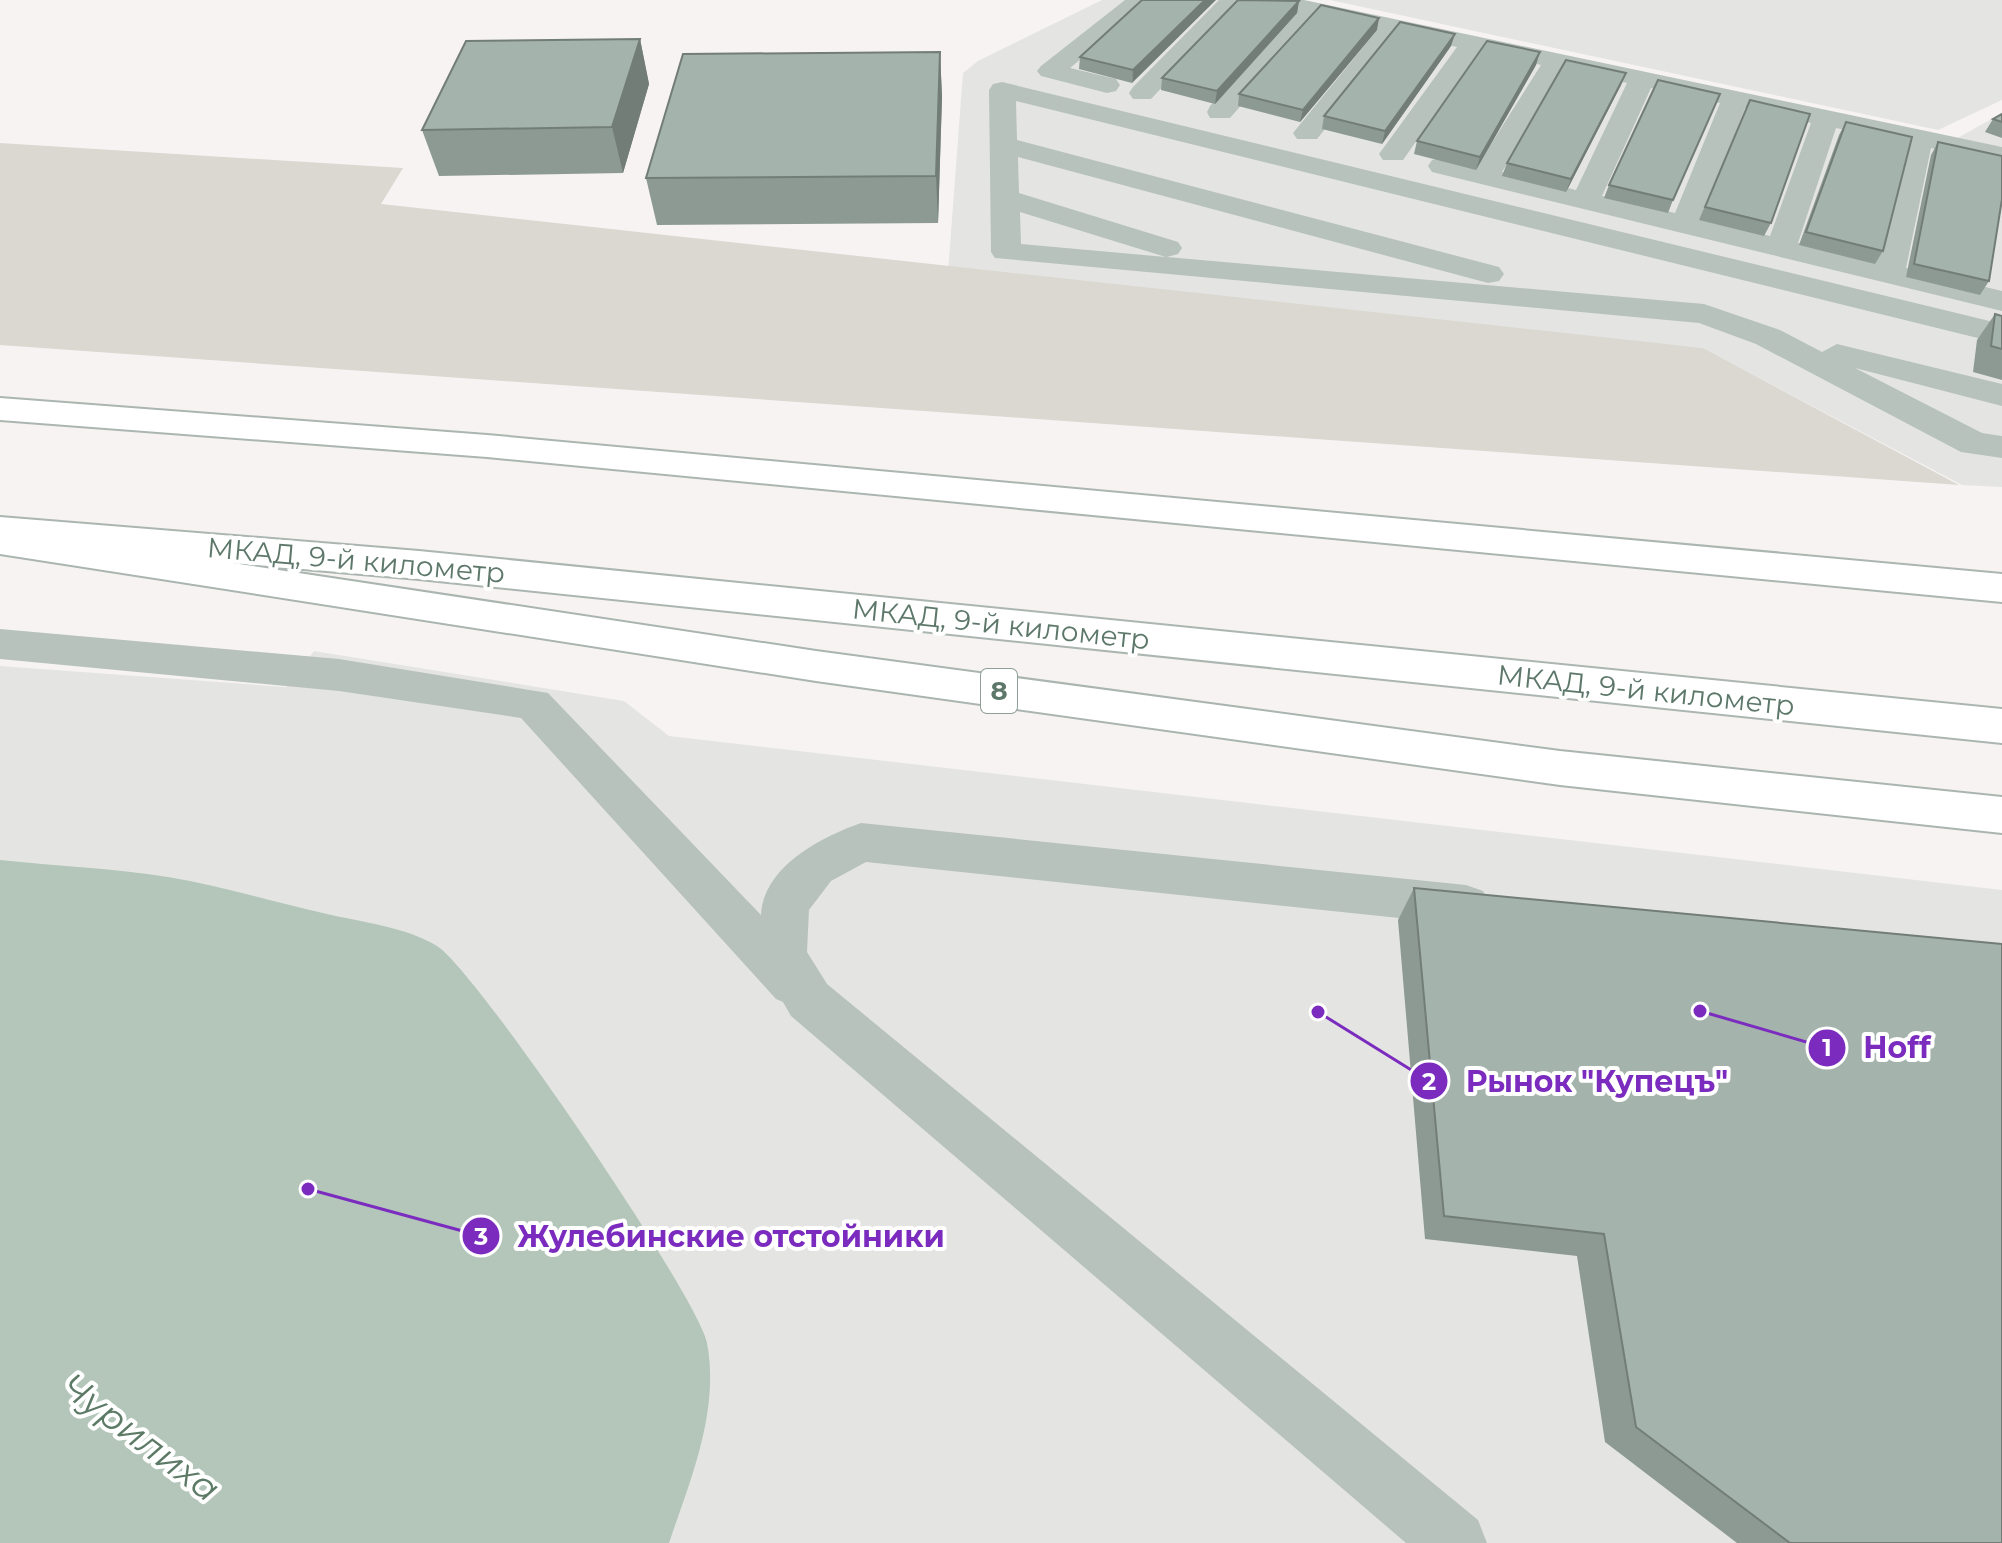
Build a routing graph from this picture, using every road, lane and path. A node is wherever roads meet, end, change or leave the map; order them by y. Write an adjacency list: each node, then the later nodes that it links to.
1 (1140, 0): 10 (lane)
2 (1232, 0): 10 (lane)
3 (1270, 0): 4 (lane)
4 (1312, 10): 5 (lane); 10 (lane)
5 (1393, 27): 6 (lane); 14 (lane)
6 (1472, 44): 7 (lane); 19 (lane)
7 (1556, 61): 8 (lane); 21 (lane)
8 (1642, 79): 9 (lane); 23 (lane)
9 (1735, 99): 11 (lane); 24 (lane)
10 (1181, 103): 12 (lane)
11 (1826, 118): 15 (lane); 25 (lane)
12 (1249, 119)
13 (1278, 126): 14 (lane)
14 (1307, 133): 16 (lane)
15 (1919, 138): 20 (lane); 29 (lane)
16 (1336, 140)
17 (1004, 145): 22 (lane); 26 (lane); 31 (lane)
18 (1364, 147): 19 (lane)
19 (1393, 154): 21 (lane)
20 (2002, 155)
21 (1485, 176): 23 (lane)
22 (1005, 198): 28 (lane); 28 (lane)
23 (1586, 200): 24 (lane)
24 (1685, 224): 25 (lane)
25 (1781, 247): 29 (lane)
26 (1721, 265): 32 (lane); 33 (lane)
27 (2002, 265): 30 (lane)
28 (1248, 273): 31 (lane)
29 (1889, 273): 30 (lane)
30 (2000, 300)
31 (1606, 305): 32 (lane)
32 (1704, 314): 34 (lane)
33 (2002, 334)
34 (1768, 337): 35 (lane); 37 (lane)
35 (2002, 395)
36 (0, 409): 40 (main road)
37 (2002, 447)
38 (0, 530): 42 (main road, МКАД, 9-й километр)
39 (0, 541): 43 (main road, 8)
40 (2002, 588)
41 (0, 644): 45 (lane)
42 (2002, 726)
43 (2002, 815)
44 (1511, 909): 45 (lane)
45 (809, 1000): 46 (lane)
46 (1455, 1543)

